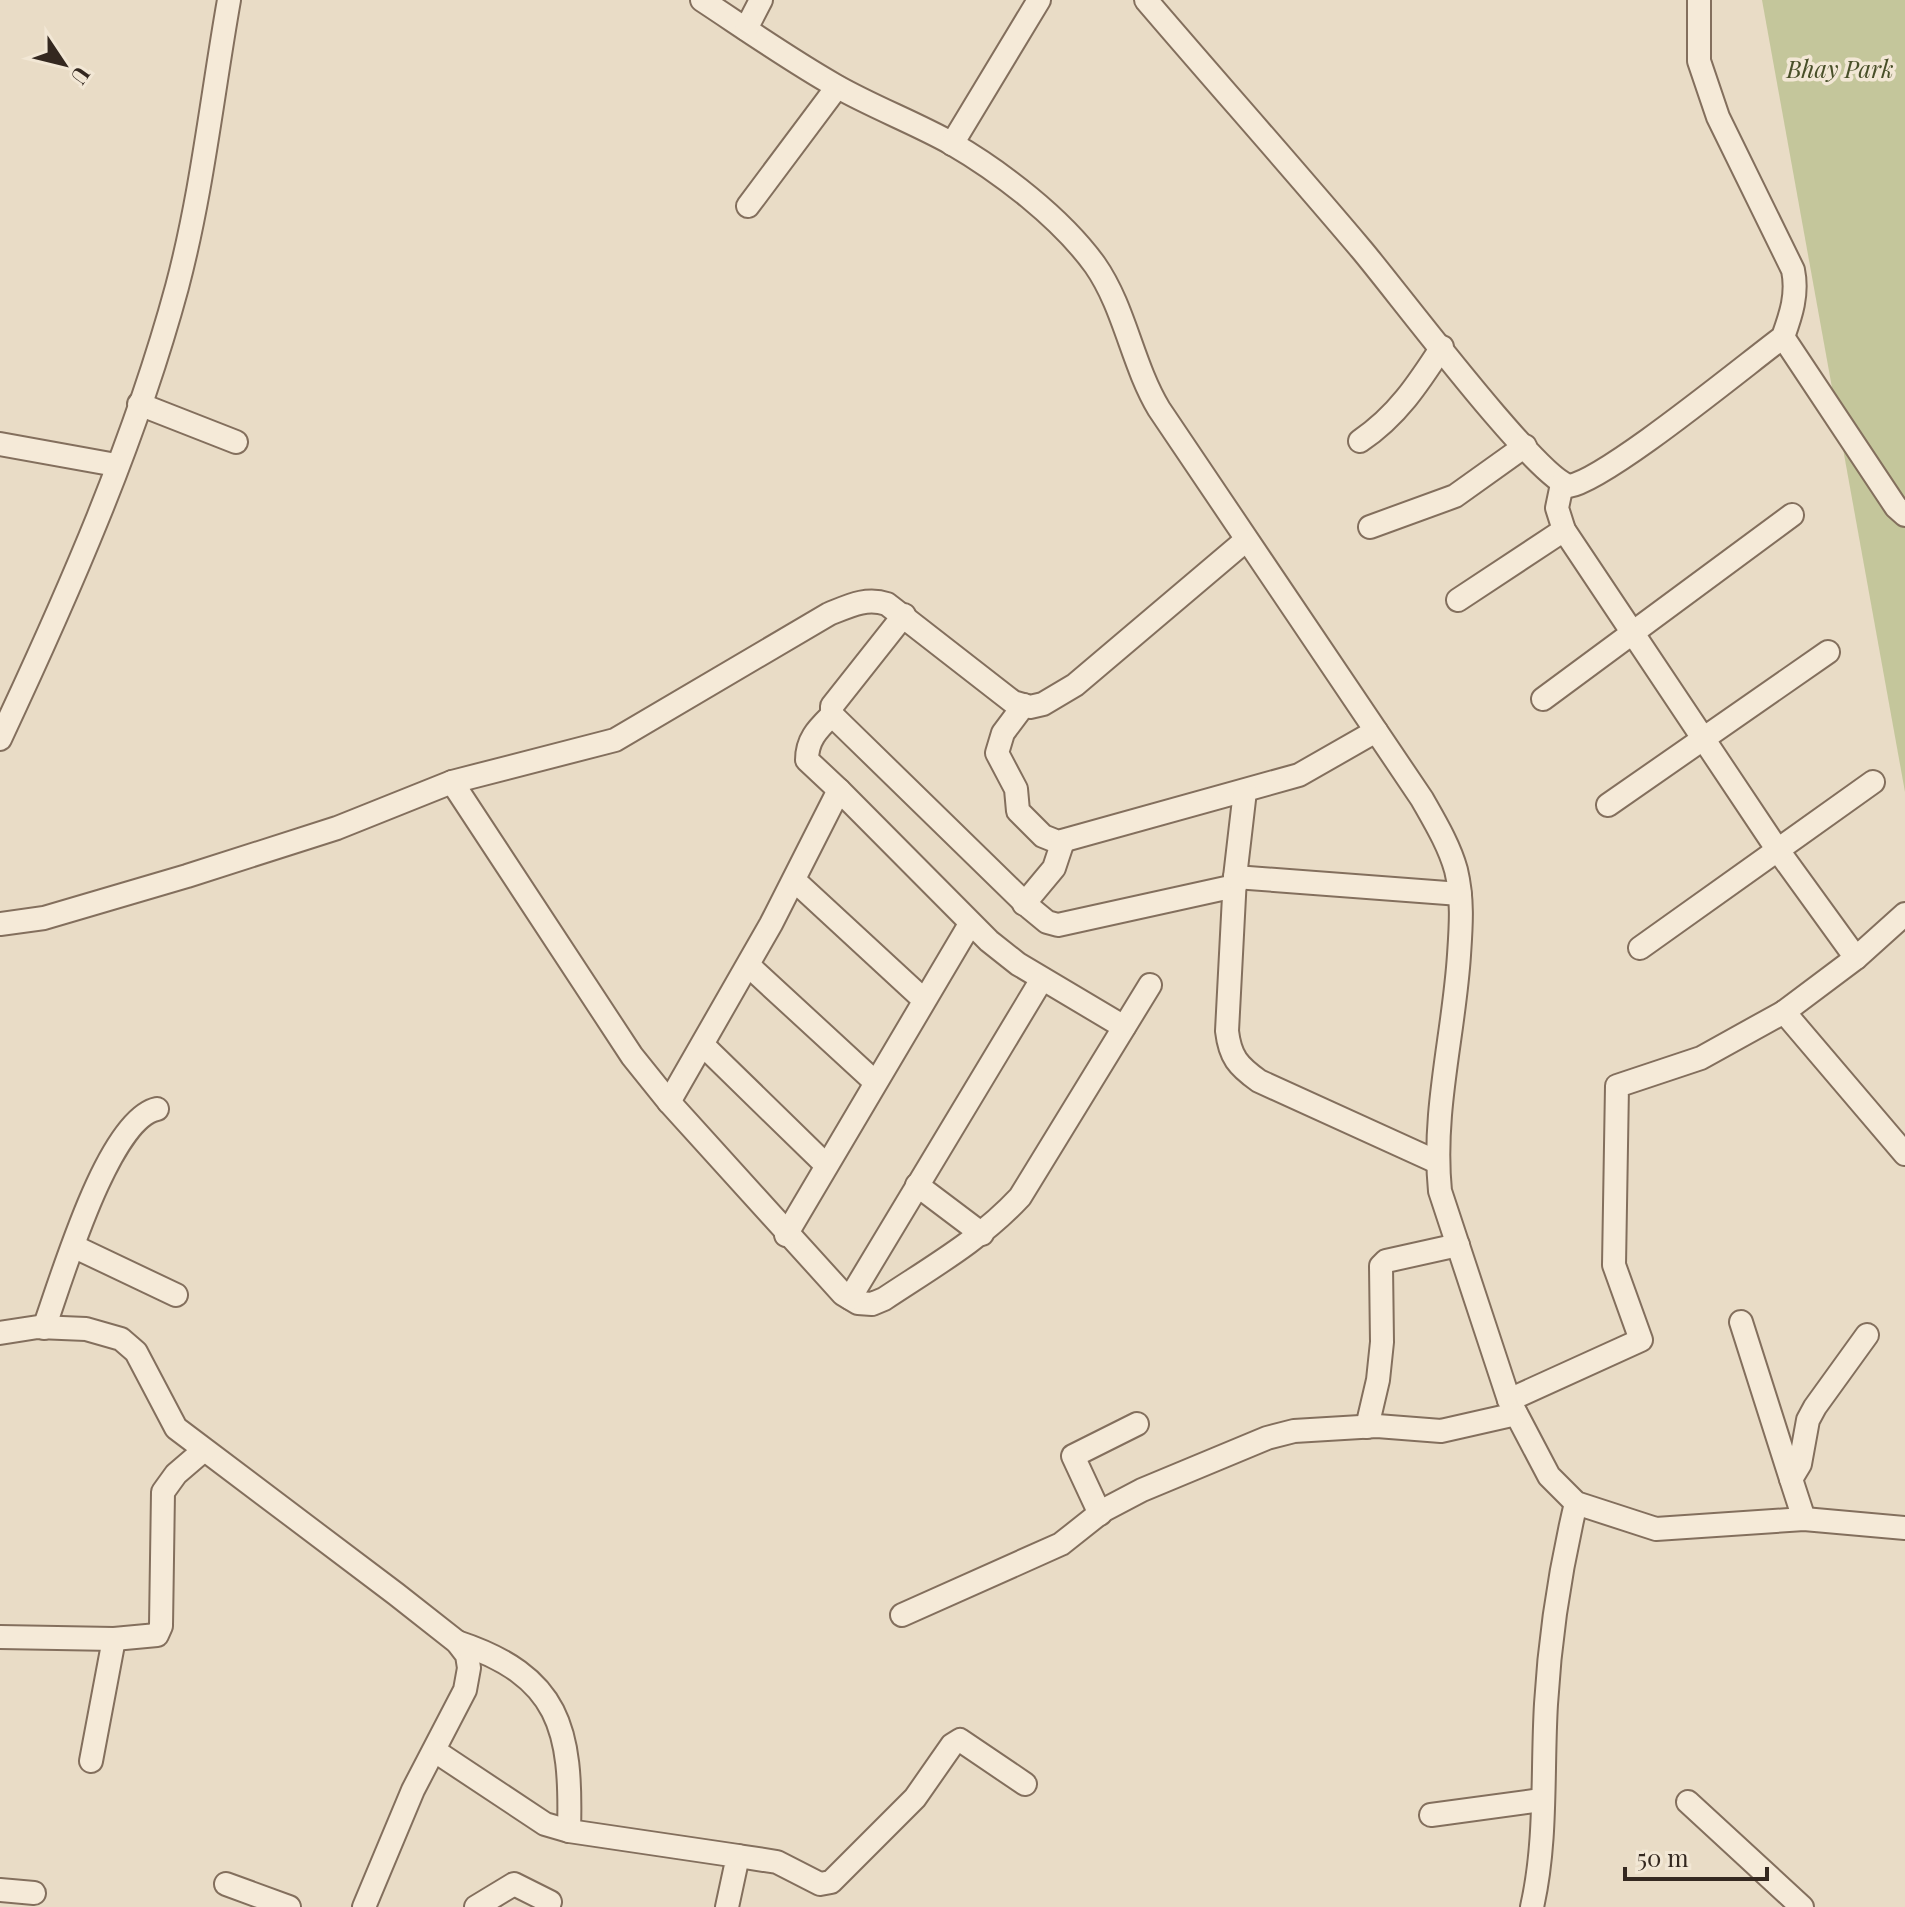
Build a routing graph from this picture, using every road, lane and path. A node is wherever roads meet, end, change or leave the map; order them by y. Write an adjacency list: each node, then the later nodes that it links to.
1 (229, 0): 13 (street)
2 (702, 0): 7 (street)
3 (761, 0): 7 (street)
4 (1039, 0): 9 (street)
5 (1146, 0): 12 (street)
6 (1699, 0): 11 (street)
7 (746, 29): 8 (street)
8 (837, 87): 9 (street); 10 (street)
9 (952, 144): 24 (street)
10 (748, 206)
11 (1783, 337): 19 (street); 21 (street)
12 (1442, 347): 14 (street); 17 (street)
13 (139, 404): 15 (street); 18 (street)
14 (1360, 441)
15 (236, 442)
16 (0, 444): 18 (street)
17 (1525, 446): 19 (street); 22 (street)
18 (116, 465): 34 (street)
19 (1562, 484): 23 (street)
20 (1792, 515): 27 (street)
21 (1905, 515)
22 (1370, 527)
23 (1564, 530): 25 (street); 27 (street)
24 (1245, 541): 30 (street); 32 (street)
25 (1458, 600)
26 (904, 615): 30 (street); 31 (street); 35 (street)
27 (1631, 633): 29 (street); 33 (street)
28 (1828, 652): 33 (street)
29 (1543, 699)
30 (1024, 705): 40 (street)
31 (832, 715): 37 (street); 45 (street)
32 (1376, 731): 38 (street); 44 (street)
33 (1704, 738): 39 (street); 41 (street)
34 (0, 739)
35 (452, 782): 47 (street); 59 (street)
36 (1873, 782): 41 (street)
37 (839, 790): 42 (street); 48 (street)
38 (1245, 791): 40 (street); 43 (street)
39 (1608, 805)
40 (1063, 841): 45 (street)
41 (1777, 849): 49 (street); 50 (street)
42 (794, 880): 51 (street); 54 (street)
43 (1235, 882): 44 (street); 45 (street); 62 (street)
44 (1460, 894): 62 (street)
45 (1024, 904)
46 (1905, 914): 50 (street)
47 (0, 924)
48 (970, 924): 52 (street); 54 (street)
49 (1640, 948)
50 (1856, 958): 55 (street)
51 (749, 966): 57 (street); 58 (street)
52 (1042, 979): 56 (street); 64 (street)
53 (1150, 985): 56 (street)
54 (924, 1000): 58 (street)
55 (1784, 1012): 61 (street); 75 (street)
56 (1124, 1027): 65 (street)
57 (704, 1046): 59 (street); 63 (street)
58 (875, 1082): 63 (street)
59 (669, 1102): 66 (street)
60 (157, 1109): 68 (street)
61 (1905, 1154)
62 (1437, 1162): 67 (street)
63 (826, 1165): 66 (street)
64 (917, 1185): 65 (street); 70 (street)
65 (982, 1234): 70 (street)
66 (786, 1235): 70 (street)
67 (1458, 1245): 75 (street); 77 (street)
68 (75, 1247): 69 (street); 72 (street)
69 (176, 1295)
70 (850, 1298)
71 (1741, 1322): 79 (street)
72 (44, 1328): 73 (street); 78 (street)
73 (0, 1333)
74 (1867, 1335): 79 (street)
75 (1512, 1407): 77 (street); 80 (street)
76 (1137, 1424): 81 (street)
77 (1367, 1427): 81 (street)
78 (204, 1450): 86 (street); 87 (street)
79 (1791, 1479): 82 (street)
80 (1576, 1503): 82 (street); 91 (street)
81 (1100, 1514): 84 (street)
82 (1804, 1519): 83 (street)
83 (1905, 1528)
84 (902, 1615)
85 (0, 1637): 86 (street)
86 (114, 1639): 89 (street)
87 (457, 1642): 88 (street); 94 (street)
88 (435, 1751): 94 (street); 101 (street)
89 (91, 1761)
90 (1025, 1784): 95 (street)
91 (1541, 1800): 93 (street); 104 (street)
92 (1688, 1802): 105 (street)
93 (1431, 1815)
94 (569, 1831): 95 (street)
95 (738, 1856): 103 (street)
96 (226, 1884): 100 (street)
97 (0, 1890): 98 (street)
98 (34, 1893)
99 (550, 1902): 102 (street)
100 (289, 1907)
101 (364, 1907)
102 (476, 1907)
103 (727, 1907)
104 (1532, 1907)
105 (1802, 1907)

